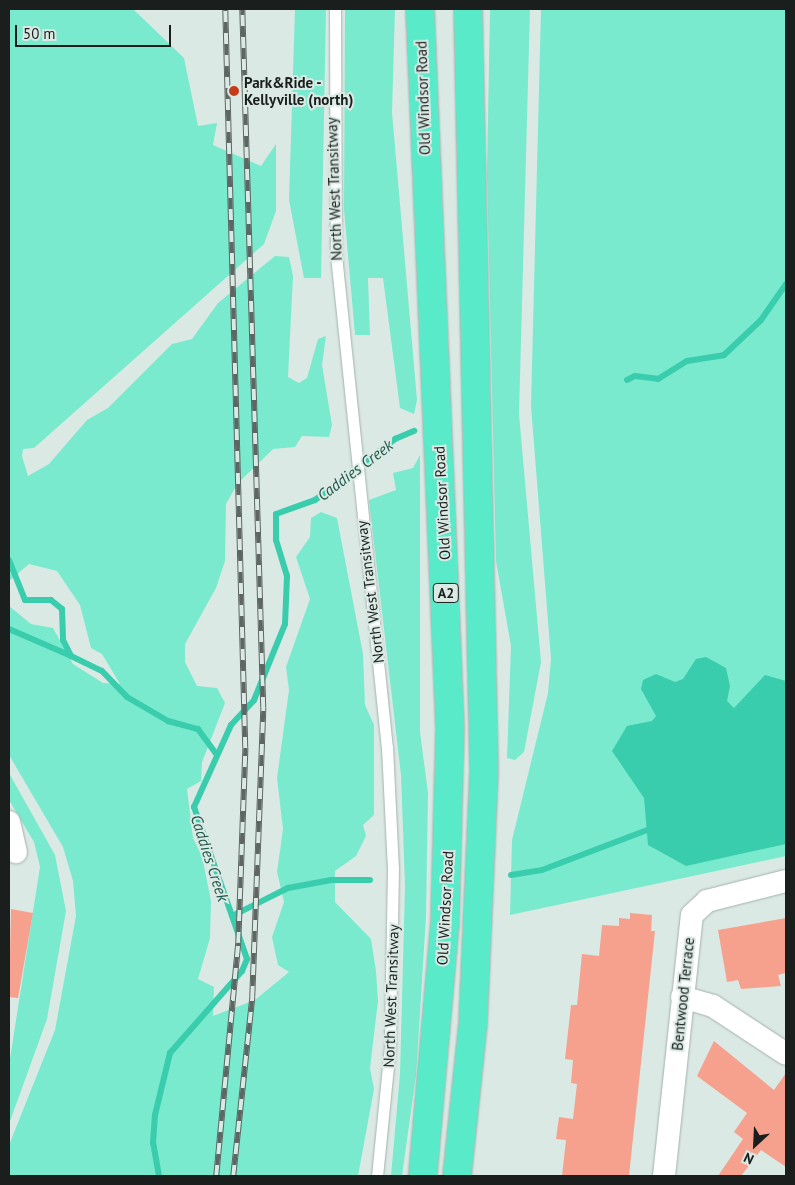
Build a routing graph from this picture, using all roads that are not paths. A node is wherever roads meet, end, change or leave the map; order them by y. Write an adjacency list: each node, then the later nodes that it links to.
1 (335, 9): 9 (lane, North West Transitway)
2 (420, 9): 10 (highway, Old Windsor Road / A2)
3 (468, 9): 11 (highway, A2)
4 (9, 822): 5 (street)
5 (16, 852)
6 (786, 881): 7 (street, Bentwood Terrace)
7 (682, 997): 8 (street); 12 (street, Bentwood Terrace)
8 (786, 1054)
9 (377, 1176)
10 (423, 1176)
11 (457, 1176)
12 (664, 1176)

